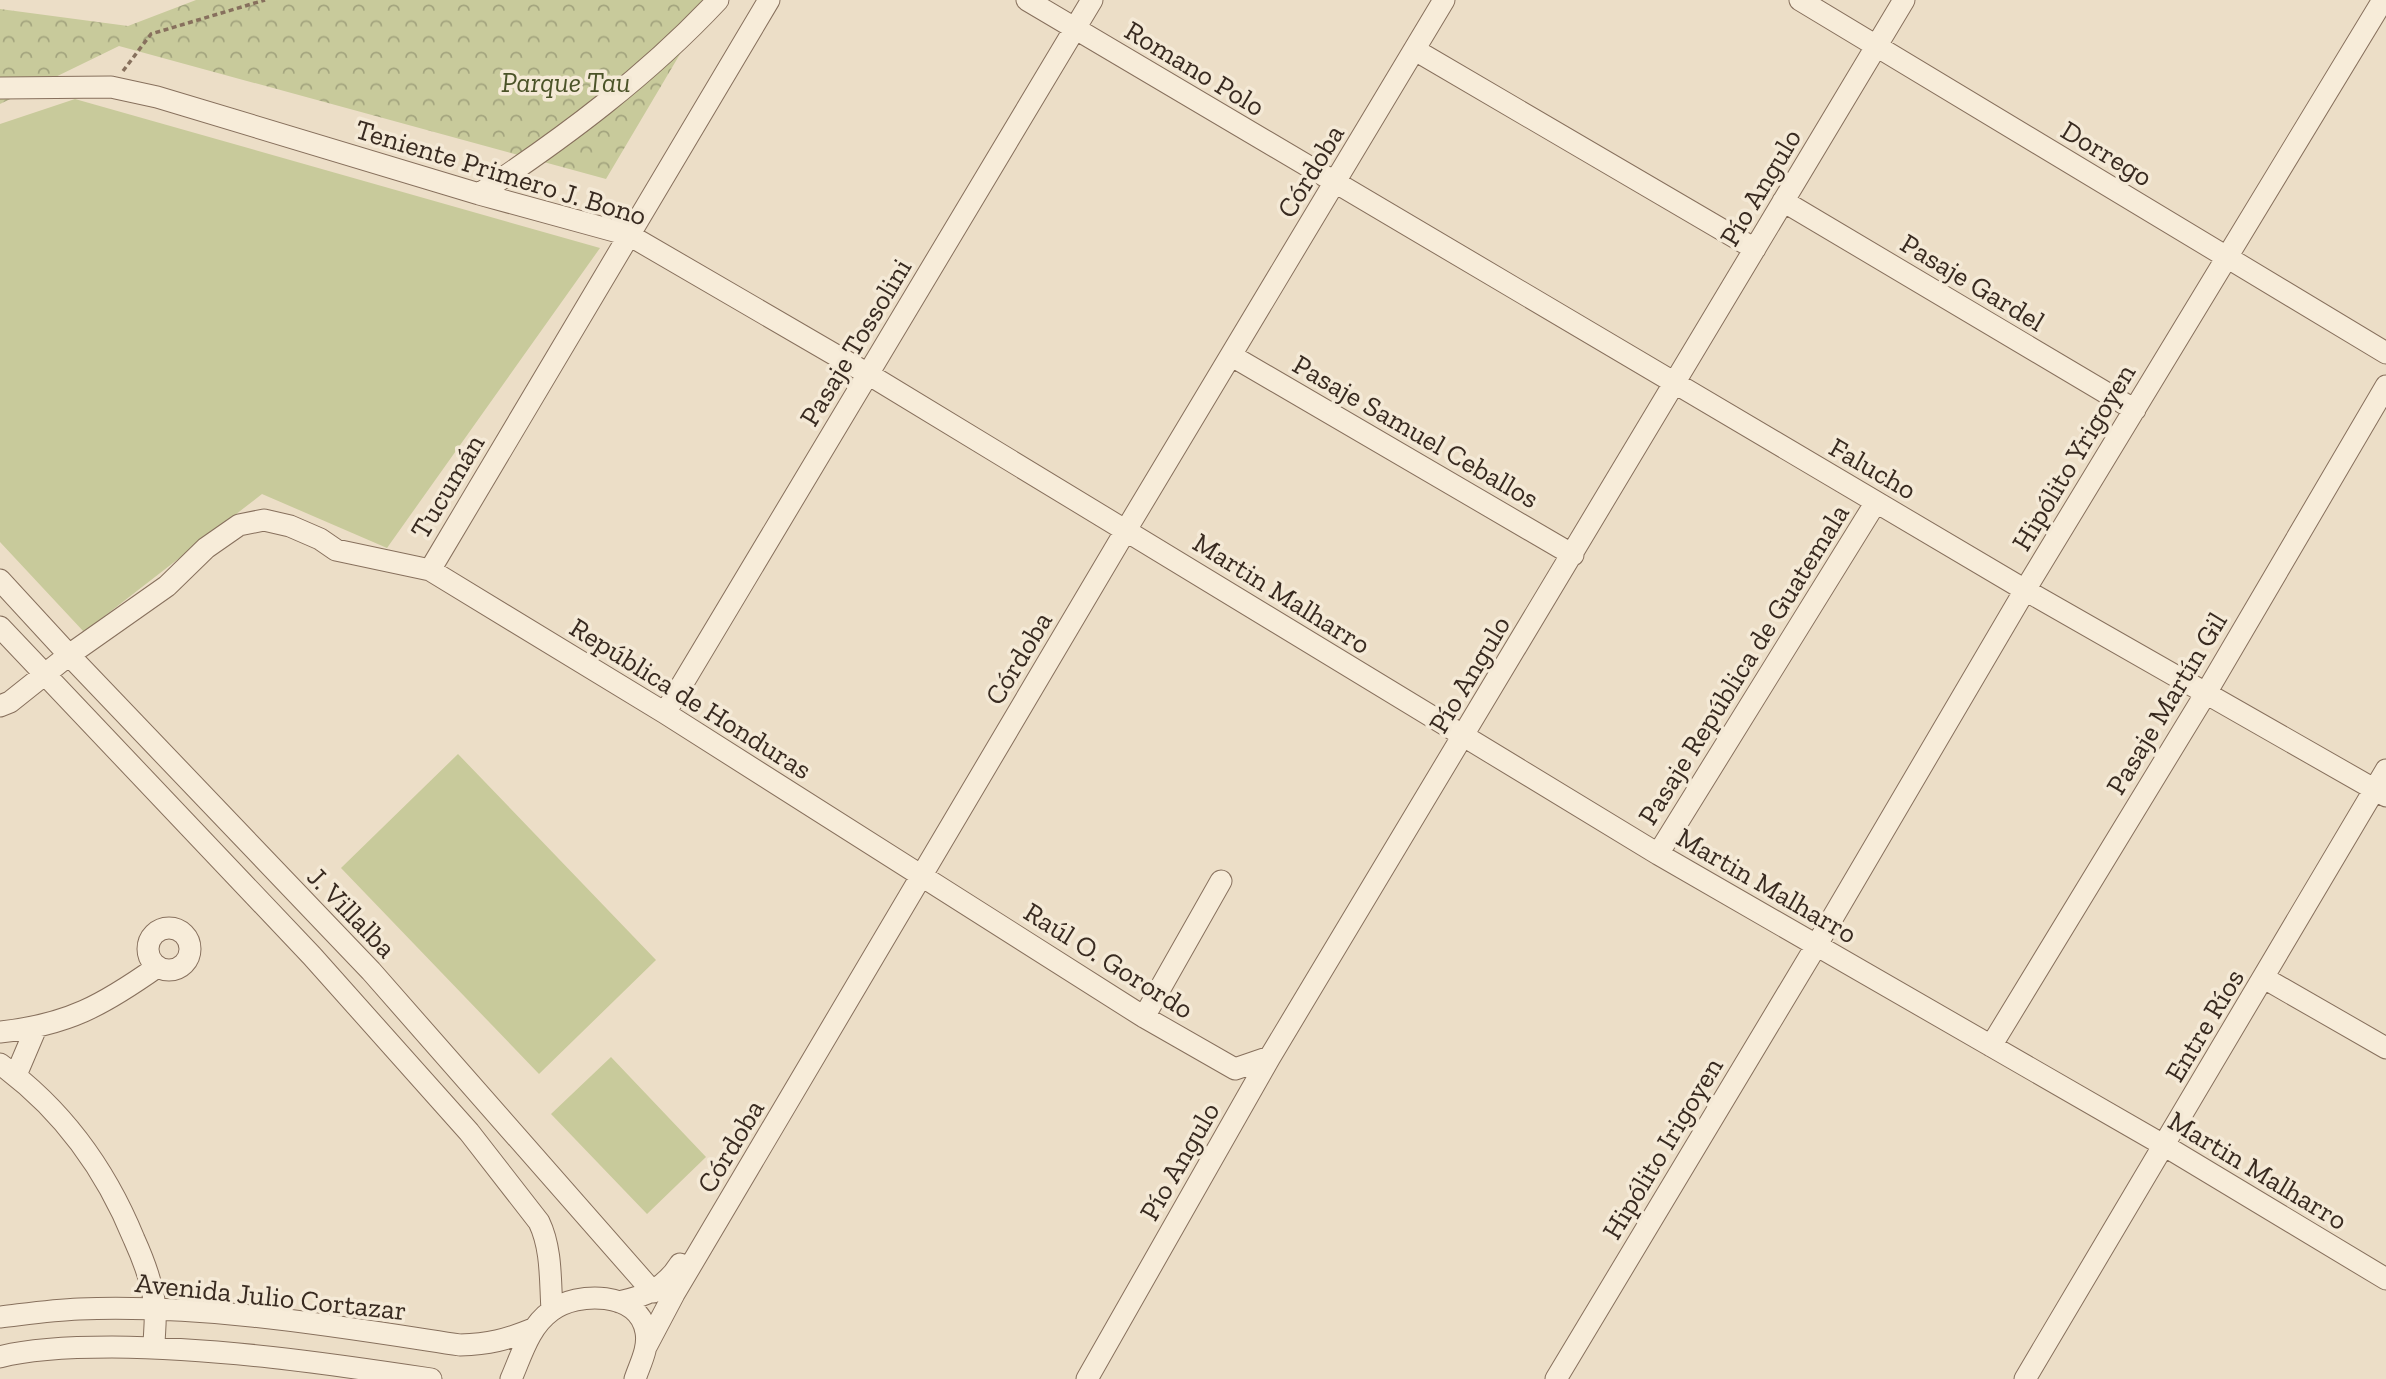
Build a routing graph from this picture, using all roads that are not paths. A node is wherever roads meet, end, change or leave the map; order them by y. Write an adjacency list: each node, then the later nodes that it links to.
1 (718, 0): 15 (street)
2 (769, 0): 17 (street, Tucumán)
3 (1027, 0): 10 (street, Romano Polo)
4 (1092, 0): 10 (street, Pasaje Tossolini)
5 (1428, 0): 14 (street, Córdoba)
6 (1444, 0): 12 (street, Córdoba)
7 (1800, 0): 11 (street, Dorrego)
8 (1904, 0): 11 (street, Pío Angulo)
9 (2384, 0): 19 (street, Hipólito Yrigoyen)
10 (1075, 29): 14 (street, Romano Polo); 22 (street, Pasaje Tossolini)
11 (1876, 47): 16 (street, Pío Angulo); 19 (street, Dorrego)
12 (1415, 50): 14 (street, Córdoba); 18 (street)
13 (0, 88): 15 (street, Teniente Primero J. Bono)
14 (1329, 180): 21 (street, Córdoba); 23 (street, Falucho); 27 (street, Córdoba)
15 (479, 194): 17 (street, Teniente Primero J. Bono)
16 (1783, 201): 18 (street, Pío Angulo); 25 (street, Pasaje Gardel)
17 (629, 235): 22 (street, Teniente Primero J. Bono); 29 (street, Tucumán)
18 (1755, 249): 23 (street, Pío Angulo)
19 (2226, 258): 20 (street, Dorrego); 25 (street, Hipólito Yrigoyen)
20 (2386, 353)
21 (1232, 356): 27 (street, Córdoba); 28 (street, Pasaje Samuel Ceballos)
22 (868, 374): 27 (street, Teniente Primero J. Bono); 37 (street, Pasaje Tossolini)
23 (1675, 384): 26 (street, Falucho); 28 (street, Pío Angulo)
24 (2386, 386): 35 (street, Pasaje Martín Gil)
25 (2135, 410): 31 (street, Hipólito Yrigoyen)
26 (1876, 502): 31 (street, Falucho); 41 (street, Pasaje República de Guatemala)
27 (1121, 527): 38 (street, Martin Malharro); 42 (street, Córdoba)
28 (1573, 555): 38 (street, Pío Angulo)
29 (429, 570): 33 (street, Tucumán); 37 (street, República de Honduras)
30 (0, 580): 33 (street, J. Villalba)
31 (2025, 590): 35 (street, Falucho); 44 (street, Hipólito Yrigoyen)
32 (0, 627): 34 (street)
33 (69, 655): 34 (street, Tucumán); 54 (street, J. Villalba)
34 (45, 674): 36 (street, Tucumán); 55 (street)
35 (2206, 693): 40 (street, Falucho); 50 (street, Pasaje Martín Gil)
36 (0, 706)
37 (666, 713): 42 (street, República de Honduras)
38 (1464, 737): 41 (street, Martin Malharro); 52 (street, Pío Angulo)
39 (2386, 770): 40 (street, Entre Ríos)
40 (2380, 792): 46 (street, Entre Ríos)
41 (1658, 854): 44 (street, Martin Malharro)
42 (917, 872): 47 (street, Raúl O. Gorordo); 58 (street, Córdoba); 66 (street, Córdoba)
43 (1221, 881): 47 (street)
44 (1816, 946): 50 (street, Martin Malharro); 73 (street, Hipólito Irigoyen)
45 (157, 967): 48 (street)
46 (2264, 978): 51 (street); 56 (street, Entre Ríos)
47 (1144, 1017): 52 (street, Raúl O. Gorordo)
48 (36, 1028): 49 (street); 53 (street)
49 (0, 1032)
50 (1991, 1046): 56 (street, Martin Malharro)
51 (2386, 1048)
52 (1270, 1057): 72 (street, Pío Angulo)
53 (8, 1069): 60 (street)
54 (460, 1071): 55 (street); 58 (street, J. Villalba)
55 (469, 1132): 61 (street)
56 (2165, 1146): 57 (street, Martin Malharro); 74 (street, Entre Ríos)
57 (2386, 1279)
58 (653, 1292): 59 (street, Córdoba)
59 (619, 1302): 61 (street); 66 (street)
60 (156, 1309): 62 (street, Avenida Julio Cortazar); 64 (street, Avenida Julio Cortazar); 65 (street)
61 (552, 1310): 63 (street)
62 (0, 1317)
63 (533, 1329): 64 (street, Avenida Julio Cortazar); 70 (street)
64 (365, 1331): 68 (street)
65 (154, 1347): 67 (street); 68 (street)
66 (646, 1347): 71 (street, Córdoba)
67 (0, 1356)
68 (358, 1374): 69 (street)
69 (431, 1379)
70 (511, 1379)
71 (635, 1379)
72 (1087, 1379)
73 (1556, 1379)
74 (2025, 1379)

